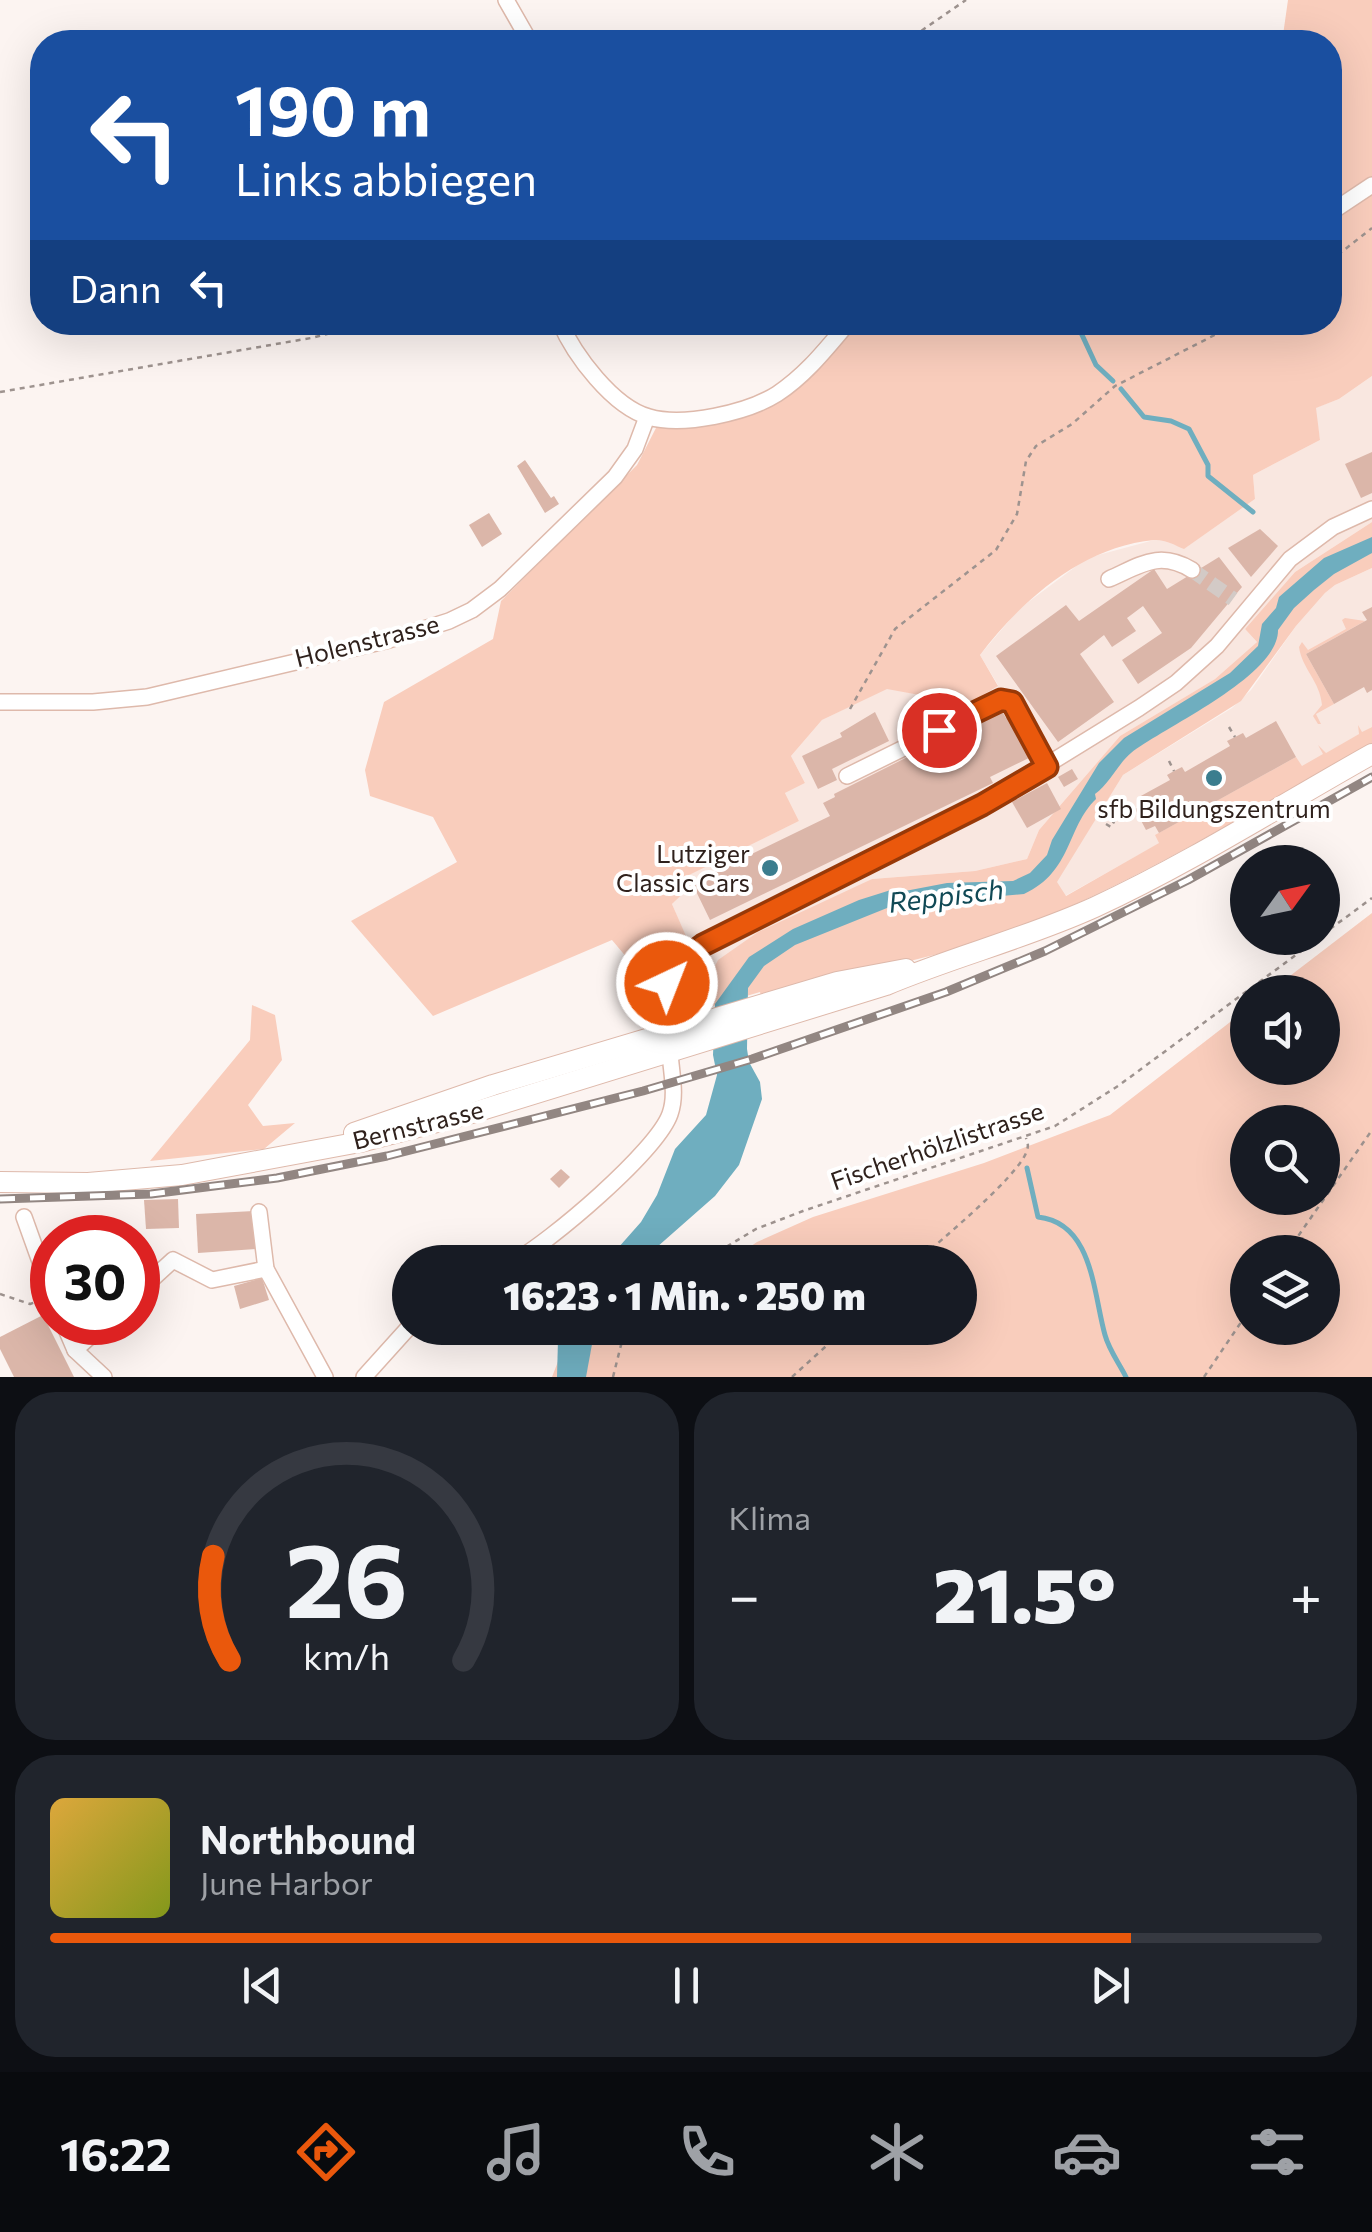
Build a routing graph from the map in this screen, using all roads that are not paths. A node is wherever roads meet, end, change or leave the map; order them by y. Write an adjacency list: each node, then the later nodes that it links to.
1 (506, 0): 2 (street)
2 (523, 30)
3 (1372, 185): 4 (street)
4 (1342, 205)
5 (566, 335): 7 (street)
6 (838, 335): 7 (street)
7 (646, 417): 11 (street, Holenstrasse)
8 (1372, 508): 13 (street)
9 (1192, 570): 10 (street)
10 (1108, 579)
11 (0, 702)
12 (1372, 754): 15 (main road, Bernstrasse)
13 (1047, 767): 14 (street); 15 (street)
14 (847, 776)
15 (668, 1043): 16 (main road, Bernstrasse); 20 (street)
16 (0, 1182)
17 (259, 1212): 21 (street)
18 (24, 1217): 19 (street)
19 (30, 1238)
20 (542, 1245)
21 (266, 1269): 22 (street); 28 (street)
22 (160, 1272)
23 (73, 1345): 26 (street)
24 (81, 1345): 26 (street)
25 (393, 1345): 29 (street)
26 (75, 1350): 27 (street)
27 (104, 1377)
28 (325, 1377)
29 (364, 1377)

